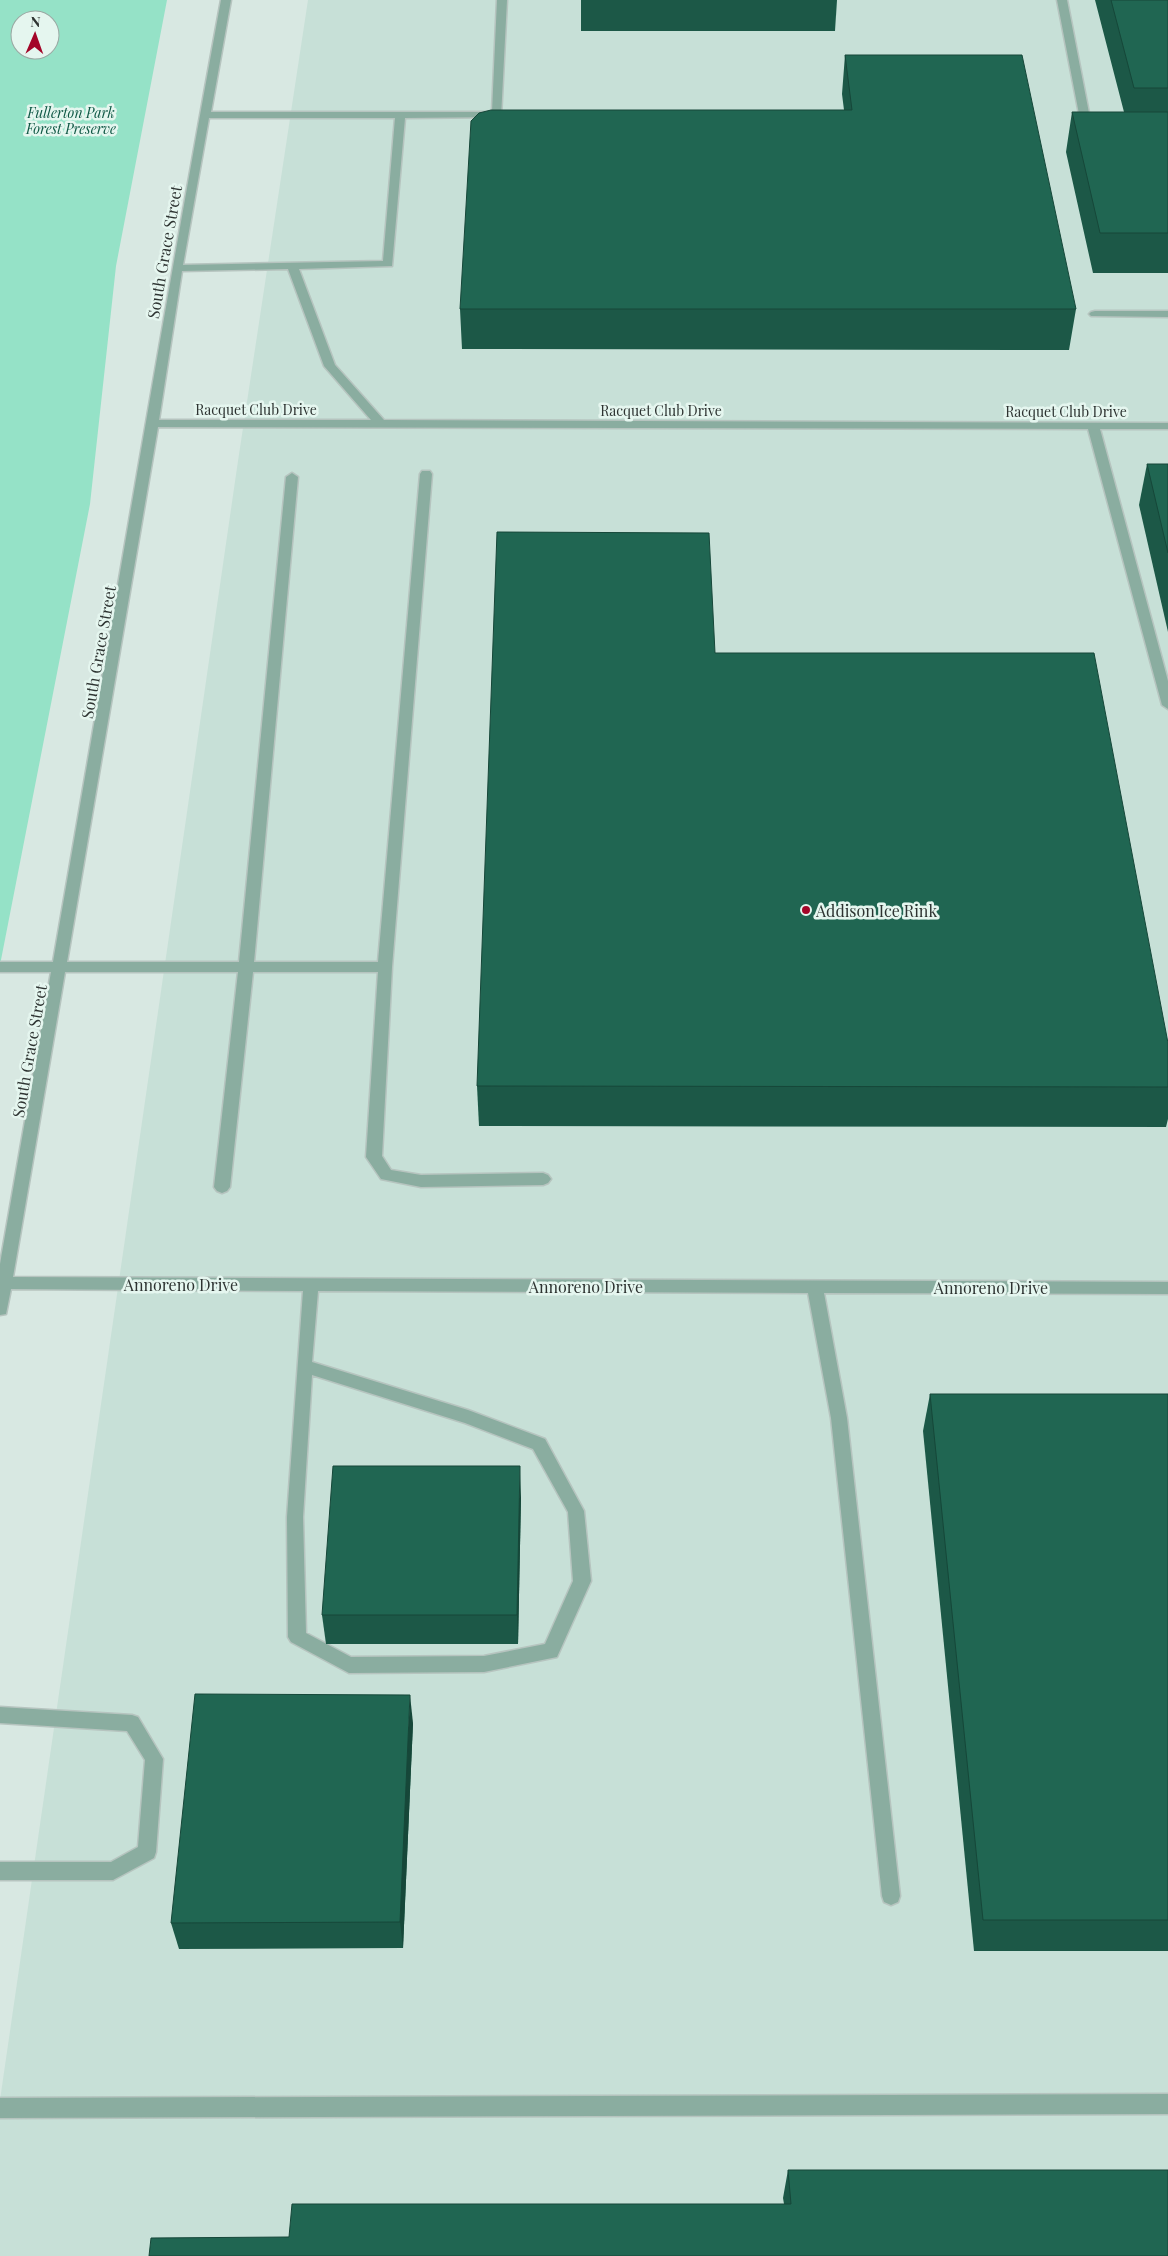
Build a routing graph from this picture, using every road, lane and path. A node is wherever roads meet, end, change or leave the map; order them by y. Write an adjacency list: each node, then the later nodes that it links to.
1 (226, 0): 4 (street, South Grace Street)
2 (502, 0): 5 (street)
3 (1062, 0): 6 (street)
4 (205, 115): 5 (street); 8 (street, South Grace Street)
5 (400, 115): 7 (street)
6 (1107, 130)
7 (292, 266): 8 (street); 12 (street)
8 (177, 268): 11 (street, South Grace Street)
9 (1095, 314): 10 (street)
10 (1168, 314)
11 (153, 423): 12 (street, Racquet Club Drive); 19 (street, South Grace Street)
12 (381, 424): 13 (street, Racquet Club Drive)
13 (1092, 426): 14 (street, Racquet Club Drive); 17 (street)
14 (1168, 426)
15 (426, 474): 21 (street)
16 (292, 477): 20 (street)
17 (1168, 705)
18 (0, 967): 19 (street)
19 (60, 967): 20 (street); 24 (street, South Grace Street)
20 (246, 967): 21 (street); 23 (street)
21 (385, 967): 22 (street)
22 (543, 1180)
23 (222, 1188)
24 (4, 1283): 25 (street, Annoreno Drive); 28 (street, South Grace Street)
25 (311, 1284): 26 (street, Annoreno Drive); 29 (street)
26 (814, 1286): 27 (street, Annoreno Drive); 32 (street)
27 (1168, 1288)
28 (0, 1309)
29 (304, 1366): 29 (street)
30 (0, 1715): 31 (street)
31 (0, 1871)
32 (891, 1896)
33 (1168, 2104): 34 (street)
34 (0, 2108)

